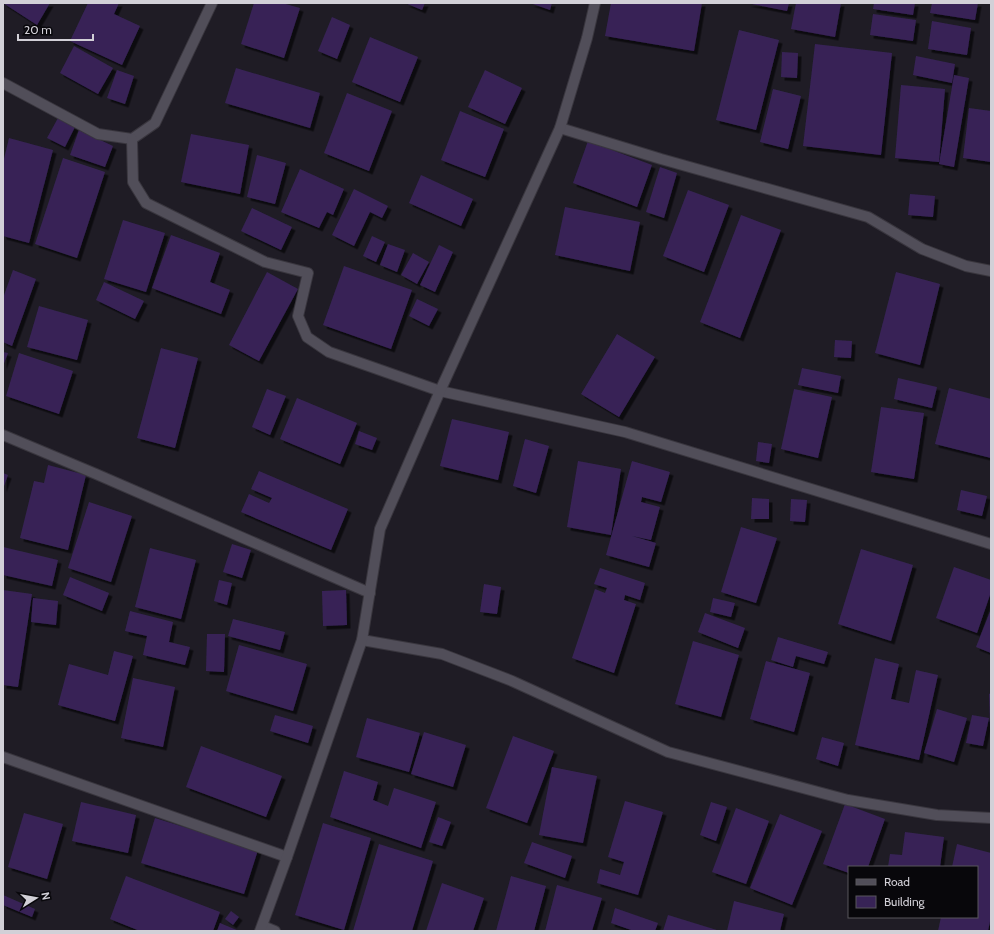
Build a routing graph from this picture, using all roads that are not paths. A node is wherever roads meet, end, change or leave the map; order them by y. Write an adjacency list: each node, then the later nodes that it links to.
1 (212, 3): 5 (street)
2 (595, 3): 4 (street)
3 (3, 83): 5 (street)
4 (560, 128): 6 (street); 7 (street)
5 (132, 139): 7 (street)
6 (991, 271)
7 (440, 391): 9 (street); 10 (street)
8 (3, 436): 10 (street)
9 (991, 544)
10 (370, 593): 11 (street)
11 (362, 640): 13 (street); 14 (street)
12 (3, 757): 14 (street)
13 (991, 818)
14 (287, 857): 15 (street)
15 (261, 929): 16 (street)
16 (275, 931)

